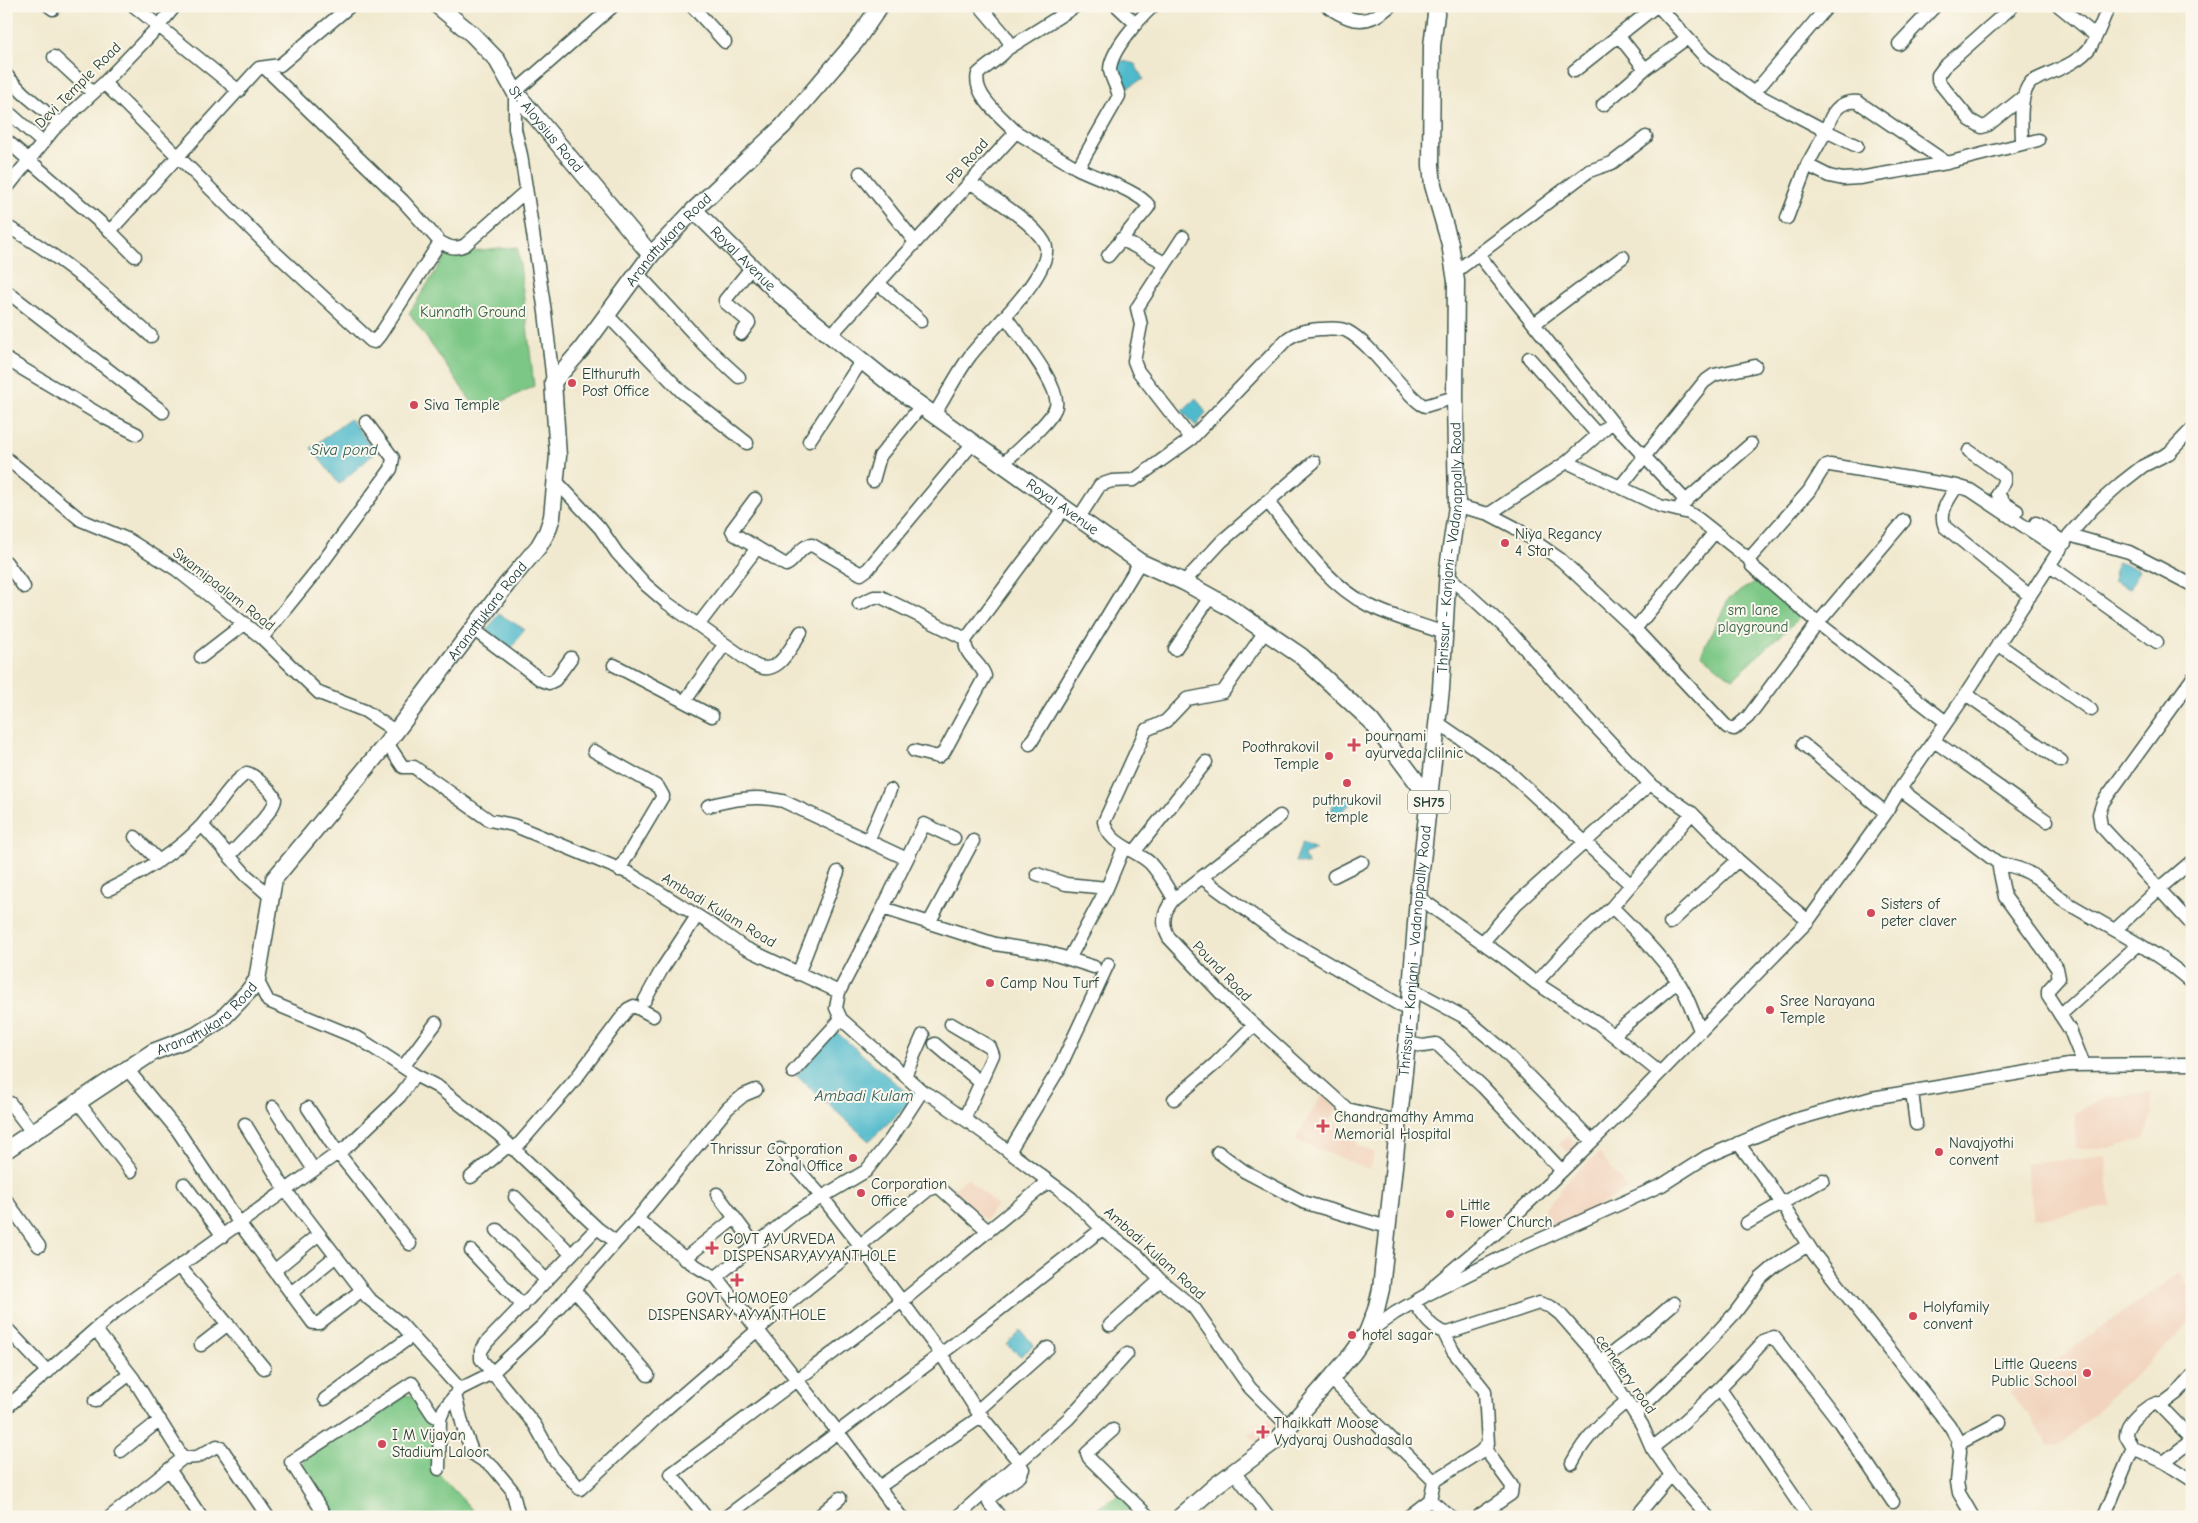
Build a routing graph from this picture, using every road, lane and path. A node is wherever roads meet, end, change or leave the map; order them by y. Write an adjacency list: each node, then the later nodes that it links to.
1 (134, 6): 22 (street)
2 (175, 6): 22 (street, Devi Temple Road)
3 (350, 6): 30 (street)
4 (438, 6): 36 (main road, St. Aloysius Road)
5 (613, 6): 36 (street)
6 (692, 6): 26 (street)
7 (880, 6): 60 (main road, Aranattukara Road)
8 (980, 6): 28 (street)
9 (1076, 6): 28 (street)
10 (1117, 6): 21 (street)
11 (1153, 6): 21 (street)
12 (1327, 6): 13 (street)
13 (1390, 6)
14 (1437, 6): 75 (main road, Thrissur - Kanjani - Vadanappally Road / SH75)
15 (1657, 6): 23 (street); 25 (street)
16 (1828, 6): 38 (street)
17 (1935, 6): 27 (street)
18 (2013, 6): 39 (street)
19 (2059, 6): 24 (street)
20 (2109, 6): 24 (street)
21 (1135, 23): 55 (street)
22 (158, 27): 34 (street, Devi Temple Road); 35 (street)
23 (1618, 36): 31 (street); 32 (street)
24 (2096, 36): 39 (street)
25 (1688, 38): 31 (street); 38 (street)
26 (725, 42)
27 (1899, 44)
28 (1009, 48): 44 (street)
29 (54, 56): 37 (street)
30 (265, 68): 35 (street); 66 (street)
31 (1646, 69): 40 (street)
32 (1574, 70)
33 (6, 76): 42 (street)
34 (104, 84): 37 (street, Devi Temple Road); 51 (street)
35 (239, 91): 51 (street)
36 (515, 92): 59 (street); 69 (main road, St. Aloysius Road)
37 (94, 93): 42 (street, Devi Temple Road)
38 (1754, 93): 43 (street)
39 (2023, 97): 49 (street)
40 (1603, 105)
41 (6, 110): 48 (street)
42 (60, 124): 48 (street, Devi Temple Road)
43 (1826, 131): 50 (street); 53 (street); 54 (street)
44 (1016, 132): 55 (street); 57 (street, PB Road)
45 (1646, 137): 68 (street)
46 (6, 140): 52 (street)
47 (2038, 140): 49 (street)
48 (43, 143): 52 (street, Devi Temple Road)
49 (2022, 143): 53 (street)
50 (1857, 146)
51 (178, 157): 63 (street); 66 (street)
52 (30, 162): 58 (street, Devi Temple Road); 63 (street)
53 (1947, 163): 54 (street)
54 (1807, 165): 61 (street)
55 (1078, 168): 65 (street)
56 (860, 173): 67 (street)
57 (970, 182): 67 (street, PB Road); 80 (street)
58 (6, 189)
59 (526, 191): 66 (street); 91 (street)
60 (694, 210): 69 (main road, Aranattukara Road); 74 (main road, Royal Avenue)
61 (1787, 218)
62 (6, 226): 85 (street)
63 (110, 231): 70 (street)
64 (1183, 237): 73 (street)
65 (1121, 239): 71 (street); 73 (street)
66 (440, 242)
67 (916, 242): 77 (street, PB Road)
68 (1478, 254): 75 (street); 82 (street)
69 (651, 255): 76 (main road, Aranattukara Road)
70 (135, 256)
71 (1108, 256)
72 (1623, 257): 82 (street)
73 (1165, 263): 100 (street)
74 (752, 267): 83 (street); 84 (main road, Royal Avenue)
75 (1455, 272): 92 (main road, Thrissur - Kanjani - Vadanappally Road / SH75)
76 (638, 274): 79 (main road, Aranattukara Road); 90 (street)
77 (878, 284): 81 (street); 84 (street, PB Road)
78 (6, 291): 94 (street)
79 (607, 315): 91 (main road, Aranattukara Road); 103 (street)
80 (1006, 317): 93 (street); 110 (street)
81 (921, 321)
82 (1534, 324): 96 (street)
83 (741, 334)
84 (831, 335): 88 (main road, Royal Avenue)
85 (151, 336)
86 (1530, 358): 99 (street)
87 (6, 359): 98 (street)
88 (862, 360): 93 (main road, Royal Avenue); 101 (street)
89 (1754, 366): 106 (street)
90 (739, 376)
91 (553, 382): 111 (main road, Aranattukara Road)
92 (1455, 397): 100 (street); 118 (main road, Thrissur - Kanjani - Vadanappally Road / SH75)
93 (928, 411): 102 (main road, Royal Avenue); 112 (street)
94 (163, 412)
95 (366, 422): 145 (street)
96 (1612, 422): 99 (street); 106 (street)
97 (2192, 429): 124 (street)
98 (137, 434)
99 (1598, 435): 109 (street)
100 (1191, 439): 121 (street)
101 (808, 441)
102 (973, 443): 110 (main road, Royal Avenue); 125 (street)
103 (747, 444)
104 (1750, 444): 117 (street)
105 (1969, 450): 124 (street)
106 (1643, 456): 114 (street); 117 (street)
107 (6, 458): 137 (street, Swamipaalam Road)
108 (1314, 462): 116 (street)
109 (1567, 462): 114 (street); 120 (street)
110 (1002, 465): 119 (main road, Royal Avenue)
111 (556, 481): 139 (street); 140 (main road, Aranattukara Road)
112 (873, 481)
113 (1957, 486): 124 (street); 126 (street); 134 (street)
114 (1620, 487): 117 (street)
115 (755, 499): 125 (street)
116 (1267, 501): 131 (street); 144 (street)
117 (1681, 505): 123 (street)
118 (1457, 506): 120 (street); 130 (main road, Thrissur - Kanjani - Vadanappally Road / SH75)
119 (1064, 509): 121 (main road, Royal Avenue); 146 (street)
120 (1489, 514): 141 (street)
121 (1078, 519): 128 (main road, Royal Avenue)
122 (1904, 521): 138 (street)
123 (1714, 532): 126 (street); 141 (street)
124 (2065, 543): 129 (street); 132 (street)
125 (757, 548): 139 (street)
126 (1749, 559): 138 (street)
127 (6, 562): 133 (street)
128 (1140, 562): 131 (main road, Royal Avenue); 163 (street)
129 (2050, 566): 134 (street); 147 (street)
130 (1447, 574): 144 (main road, Thrissur - Kanjani - Vadanappally Road / SH75); 169 (street)
131 (1184, 582): 135 (main road, Royal Avenue)
132 (2192, 585)
133 (24, 587)
134 (2030, 596): 148 (street)
135 (1210, 597): 143 (main road, Royal Avenue); 150 (street)
136 (859, 604): 146 (street)
137 (244, 622): 145 (street, Swamipaalam Road); 151 (street)
138 (1818, 623): 141 (street); 159 (street)
139 (699, 624): 149 (street)
140 (473, 629): 152 (street); 161 (main road, Aranattukara Road)
141 (1635, 629)
142 (801, 632): 149 (street)
143 (1264, 633): 172 (main road, Royal Avenue); 184 (street)
144 (1444, 633): 160 (main road, Thrissur - Kanjani - Vadanappally Road / SH75)
145 (262, 638): 161 (street, Swamipaalam Road)
146 (966, 639): 166 (street)
147 (2157, 642)
148 (1998, 644): 155 (street); 157 (street)
149 (724, 645): 156 (street)
150 (1176, 649)
151 (201, 657)
152 (571, 658)
153 (614, 665): 156 (street)
154 (2192, 679): 199 (street)
155 (1966, 694): 159 (street); 167 (street)
156 (685, 700): 158 (street)
157 (2092, 710)
158 (712, 716)
159 (1946, 722): 162 (street)
160 (1438, 723): 172 (main road, Thrissur - Kanjani - Vadanappally Road / SH75); 183 (street)
161 (391, 737): 192 (street, Ambadi Kulam Road); 201 (main road, Aranattukara Road)
162 (1934, 742): 171 (street); 177 (street)
163 (1030, 744)
164 (1803, 744): 175 (street)
165 (594, 751): 192 (street)
166 (914, 751)
167 (2061, 761)
168 (1206, 762): 184 (street)
169 (1650, 784): 174 (street); 183 (street)
170 (890, 790): 181 (street)
171 (1900, 790): 175 (street); 191 (street)
172 (1429, 798): 202 (main road, Thrissur - Kanjani - Vadanappally Road / SH75)
173 (708, 806): 181 (street)
174 (1692, 813): 187 (street); 197 (street)
175 (1886, 813): 208 (street)
176 (1280, 816): 196 (street, Pound Road)
177 (2047, 821)
178 (202, 825): 185 (street); 185 (street); 188 (street)
179 (135, 837): 188 (street)
180 (954, 838): 186 (street)
181 (868, 841): 186 (street)
182 (973, 841): 209 (street)
183 (1585, 842): 197 (street); 212 (street)
184 (1129, 849): 198 (street); 203 (street)
185 (229, 856): 201 (street)
186 (907, 859): 205 (street)
187 (1738, 860): 207 (street); 208 (street)
188 (159, 861): 200 (street)
189 (2192, 861): 199 (street)
190 (1362, 862): 195 (street)
191 (1998, 863): 211 (street); 226 (street)
192 (619, 870): 206 (street, Ambadi Kulam Road)
193 (838, 872): 217 (street)
194 (1037, 874): 198 (street)
195 (1334, 876)
196 (1202, 878): 203 (street, Pound Road); 225 (street)
197 (1630, 884): 204 (street)
198 (1107, 888): 214 (street)
199 (2159, 888): 210 (street); 211 (street)
200 (108, 890)
201 (271, 897): 218 (main road, Aranattukara Road)
202 (1418, 897): 212 (street); 222 (main road, Thrissur - Kanjani - Vadanappally Road / SH75)
203 (1174, 899): 231 (street, Pound Road)
204 (1612, 907): 219 (street); 221 (street)
205 (883, 908): 209 (street); 223 (street)
206 (697, 916): 217 (street, Ambadi Kulam Road); 224 (street)
207 (1670, 922)
208 (1808, 922): 232 (street)
209 (930, 923): 214 (street)
210 (2192, 925)
211 (2116, 929): 213 (street)
212 (1482, 943): 221 (street)
213 (2139, 944): 220 (street); 226 (street)
214 (1069, 959): 216 (street)
215 (1108, 964): 264 (street)
216 (1094, 968)
217 (798, 974): 223 (street, Ambadi Kulam Road)
218 (257, 980): 239 (street); 240 (main road, Aranattukara Road)
219 (1678, 981): 232 (street); 234 (street)
220 (2192, 982)
221 (1536, 983): 234 (street)
222 (1412, 989): 225 (main road, Thrissur - Kanjani - Vadanappally Road / SH75); 259 (street)
223 (839, 992): 228 (street)
224 (645, 1000)
225 (1410, 1011): 235 (main road, Thrissur - Kanjani - Vadanappally Road / SH75)
226 (2060, 1014): 238 (street)
227 (653, 1016): 261 (street)
228 (841, 1019): 241 (street); 244 (street, Ambadi Kulam Road)
229 (436, 1023): 239 (street)
230 (951, 1024): 245 (street)
231 (1254, 1025): 249 (street); 255 (street, Pound Road)
232 (1700, 1030): 242 (street)
233 (923, 1035): 244 (street)
234 (1613, 1036): 242 (street)
235 (1407, 1043): 255 (main road, Thrissur - Kanjani - Vadanappally Road / SH75); 269 (street)
236 (936, 1044): 245 (street)
237 (2192, 1064): 238 (street)
238 (2084, 1065): 248 (street)
239 (404, 1067): 243 (street)
240 (127, 1069): 250 (main road, Aranattukara Road); 283 (street)
241 (793, 1072)
242 (1659, 1072): 259 (street)
243 (415, 1075): 261 (street); 266 (street)
244 (906, 1076): 247 (street, Ambadi Kulam Road)
245 (980, 1083): 254 (street)
246 (756, 1090): 281 (street)
247 (922, 1091): 254 (street, Ambadi Kulam Road); 277 (street)
248 (1912, 1092): 257 (street); 260 (street)
249 (1174, 1098)
250 (78, 1102): 258 (main road, Aranattukara Road); 268 (street)
251 (10, 1103): 258 (street)
252 (274, 1107): 267 (street)
253 (308, 1108): 266 (street)
254 (964, 1119): 264 (street, Ambadi Kulam Road)
255 (1398, 1121): 284 (main road, Thrissur - Kanjani - Vadanappally Road / SH75)
256 (245, 1124): 274 (street)
257 (1916, 1124)
258 (32, 1132): 262 (main road, Aranattukara Road)
259 (1592, 1141): 269 (street)
260 (1738, 1143): 279 (street); 309 (street)
261 (511, 1148): 270 (street); 285 (street)
262 (6, 1150)
263 (780, 1150): 277 (street)
264 (1009, 1152): 272 (street, Ambadi Kulam Road)
265 (1218, 1152): 284 (street)
266 (338, 1153): 267 (street); 292 (street)
267 (314, 1170): 274 (street)
268 (131, 1171)
269 (1562, 1171): 309 (street)
270 (471, 1177)
271 (1823, 1180): 279 (street)
272 (1048, 1182): 286 (street, Ambadi Kulam Road); 288 (street)
273 (184, 1184): 290 (street)
274 (286, 1191): 283 (street); 289 (street)
275 (717, 1194): 280 (street)
276 (515, 1197): 298 (street)
277 (822, 1197): 293 (street); 296 (street)
278 (6, 1200): 295 (street)
279 (1781, 1204): 282 (street); 294 (street)
280 (735, 1218): 293 (street); 300 (street)
281 (637, 1219): 291 (street); 300 (street)
282 (1747, 1223)
283 (240, 1224): 290 (street); 302 (street)
284 (1387, 1226): 320 (main road, Thrissur - Kanjani - Vadanappally Road / SH75)
285 (597, 1228): 291 (street); 298 (street)
286 (1102, 1229): 304 (street, Ambadi Kulam Road); 324 (street)
287 (497, 1230): 305 (street)
288 (988, 1230): 296 (street); 310 (street)
289 (320, 1234): 299 (street); 302 (street)
290 (223, 1236): 301 (street)
291 (616, 1242): 307 (street)
292 (410, 1244)
293 (755, 1244): 303 (street)
294 (1808, 1245): 343 (street); 351 (street)
295 (39, 1246)
296 (860, 1246): 310 (street); 318 (street)
297 (471, 1251): 313 (street)
298 (571, 1254): 305 (street)
299 (336, 1256): 306 (street); 308 (street)
300 (684, 1259): 303 (street)
301 (180, 1267): 314 (street); 316 (street)
302 (275, 1270): 308 (street)
303 (716, 1278): 318 (street)
304 (1160, 1280): 315 (street); 347 (street, Ambadi Kulam Road)
305 (547, 1281): 313 (street)
306 (362, 1290): 308 (street); 321 (street)
307 (574, 1290): 329 (street); 331 (street)
308 (291, 1292)
309 (1428, 1294): 311 (street)
310 (901, 1302): 324 (street); 334 (street)
311 (1414, 1302): 319 (street); 320 (street)
312 (1674, 1303): 326 (street)
313 (523, 1306): 329 (street)
314 (228, 1324): 322 (street); 327 (street)
315 (1110, 1325)
316 (96, 1330): 328 (street); 330 (street)
317 (9, 1331): 328 (street)
318 (756, 1331): 329 (street); 334 (street)
319 (1444, 1333): 326 (street, cemetery road); 352 (street)
320 (1367, 1334): 333 (main road, Thrissur - Kanjani - Vadanappally Road / SH75)
321 (412, 1336): 336 (street); 337 (street)
322 (201, 1345)
323 (1048, 1348): 342 (street)
324 (941, 1354): 342 (street); 349 (street)
325 (1127, 1354): 357 (street)
326 (1601, 1360): 338 (street, cemetery road)
327 (264, 1368)
328 (48, 1372): 341 (street)
329 (492, 1373): 336 (street)
330 (130, 1374): 339 (street); 345 (street)
331 (648, 1375)
332 (2192, 1376): 340 (street)
333 (1330, 1378): 347 (main road, Thrissur - Kanjani - Vadanappally Road / SH75); 365 (street)
334 (795, 1380): 349 (street); 376 (street)
335 (1720, 1389): 353 (street); 369 (street); 389 (street)
336 (457, 1392): 344 (street); 375 (street)
337 (325, 1399)
338 (1627, 1401): 343 (street, cemetery road); 359 (street)
339 (95, 1402)
340 (2161, 1405): 350 (street); 354 (street)
341 (6, 1408)
342 (980, 1413): 357 (street); 366 (street)
343 (1635, 1414): 353 (street, cemetery road)
344 (440, 1419): 361 (street); 374 (street)
345 (160, 1420): 355 (street); 356 (street)
346 (2000, 1422): 351 (street)
347 (1288, 1426): 362 (main road, Thrissur - Kanjani - Vadanappally Road / SH75)
348 (1113, 1430): 382 (street)
349 (838, 1432): 366 (street); 377 (street)
350 (2192, 1439): 358 (street)
351 (1958, 1444): 390 (street)
352 (1485, 1448): 365 (street); 370 (street)
353 (1652, 1448): 363 (street, cemetery road)
354 (2133, 1448): 358 (street); 391 (street)
355 (121, 1451)
356 (184, 1458): 360 (street); 373 (street)
357 (1019, 1462): 380 (street); 381 (street)
358 (2164, 1462): 364 (street)
359 (1572, 1463)
360 (169, 1469): 371 (street); 372 (street)
361 (439, 1469)
362 (1234, 1472): 383 (main road, Thrissur - Kanjani - Vadanappally Road / SH75); 384 (street)
363 (1671, 1475): 387 (street); 388 (street, cemetery road)
364 (2192, 1480)
365 (1434, 1481): 368 (street)
366 (879, 1487): 379 (street)
367 (840, 1498): 378 (street)
368 (1430, 1500): 385 (street); 386 (street)
369 (1893, 1502)
370 (1480, 1516)
371 (110, 1517)
372 (201, 1517)
373 (268, 1517)
374 (326, 1517)
375 (519, 1517)
376 (706, 1517)
377 (726, 1517)
378 (818, 1517)
379 (901, 1517)
380 (957, 1517)
381 (1000, 1517)
382 (1149, 1517)
383 (1180, 1517)
384 (1269, 1517)
385 (1408, 1517)
386 (1451, 1517)
387 (1636, 1517)
388 (1708, 1517)
389 (1808, 1517)
390 (1973, 1517)
391 (2104, 1517)

